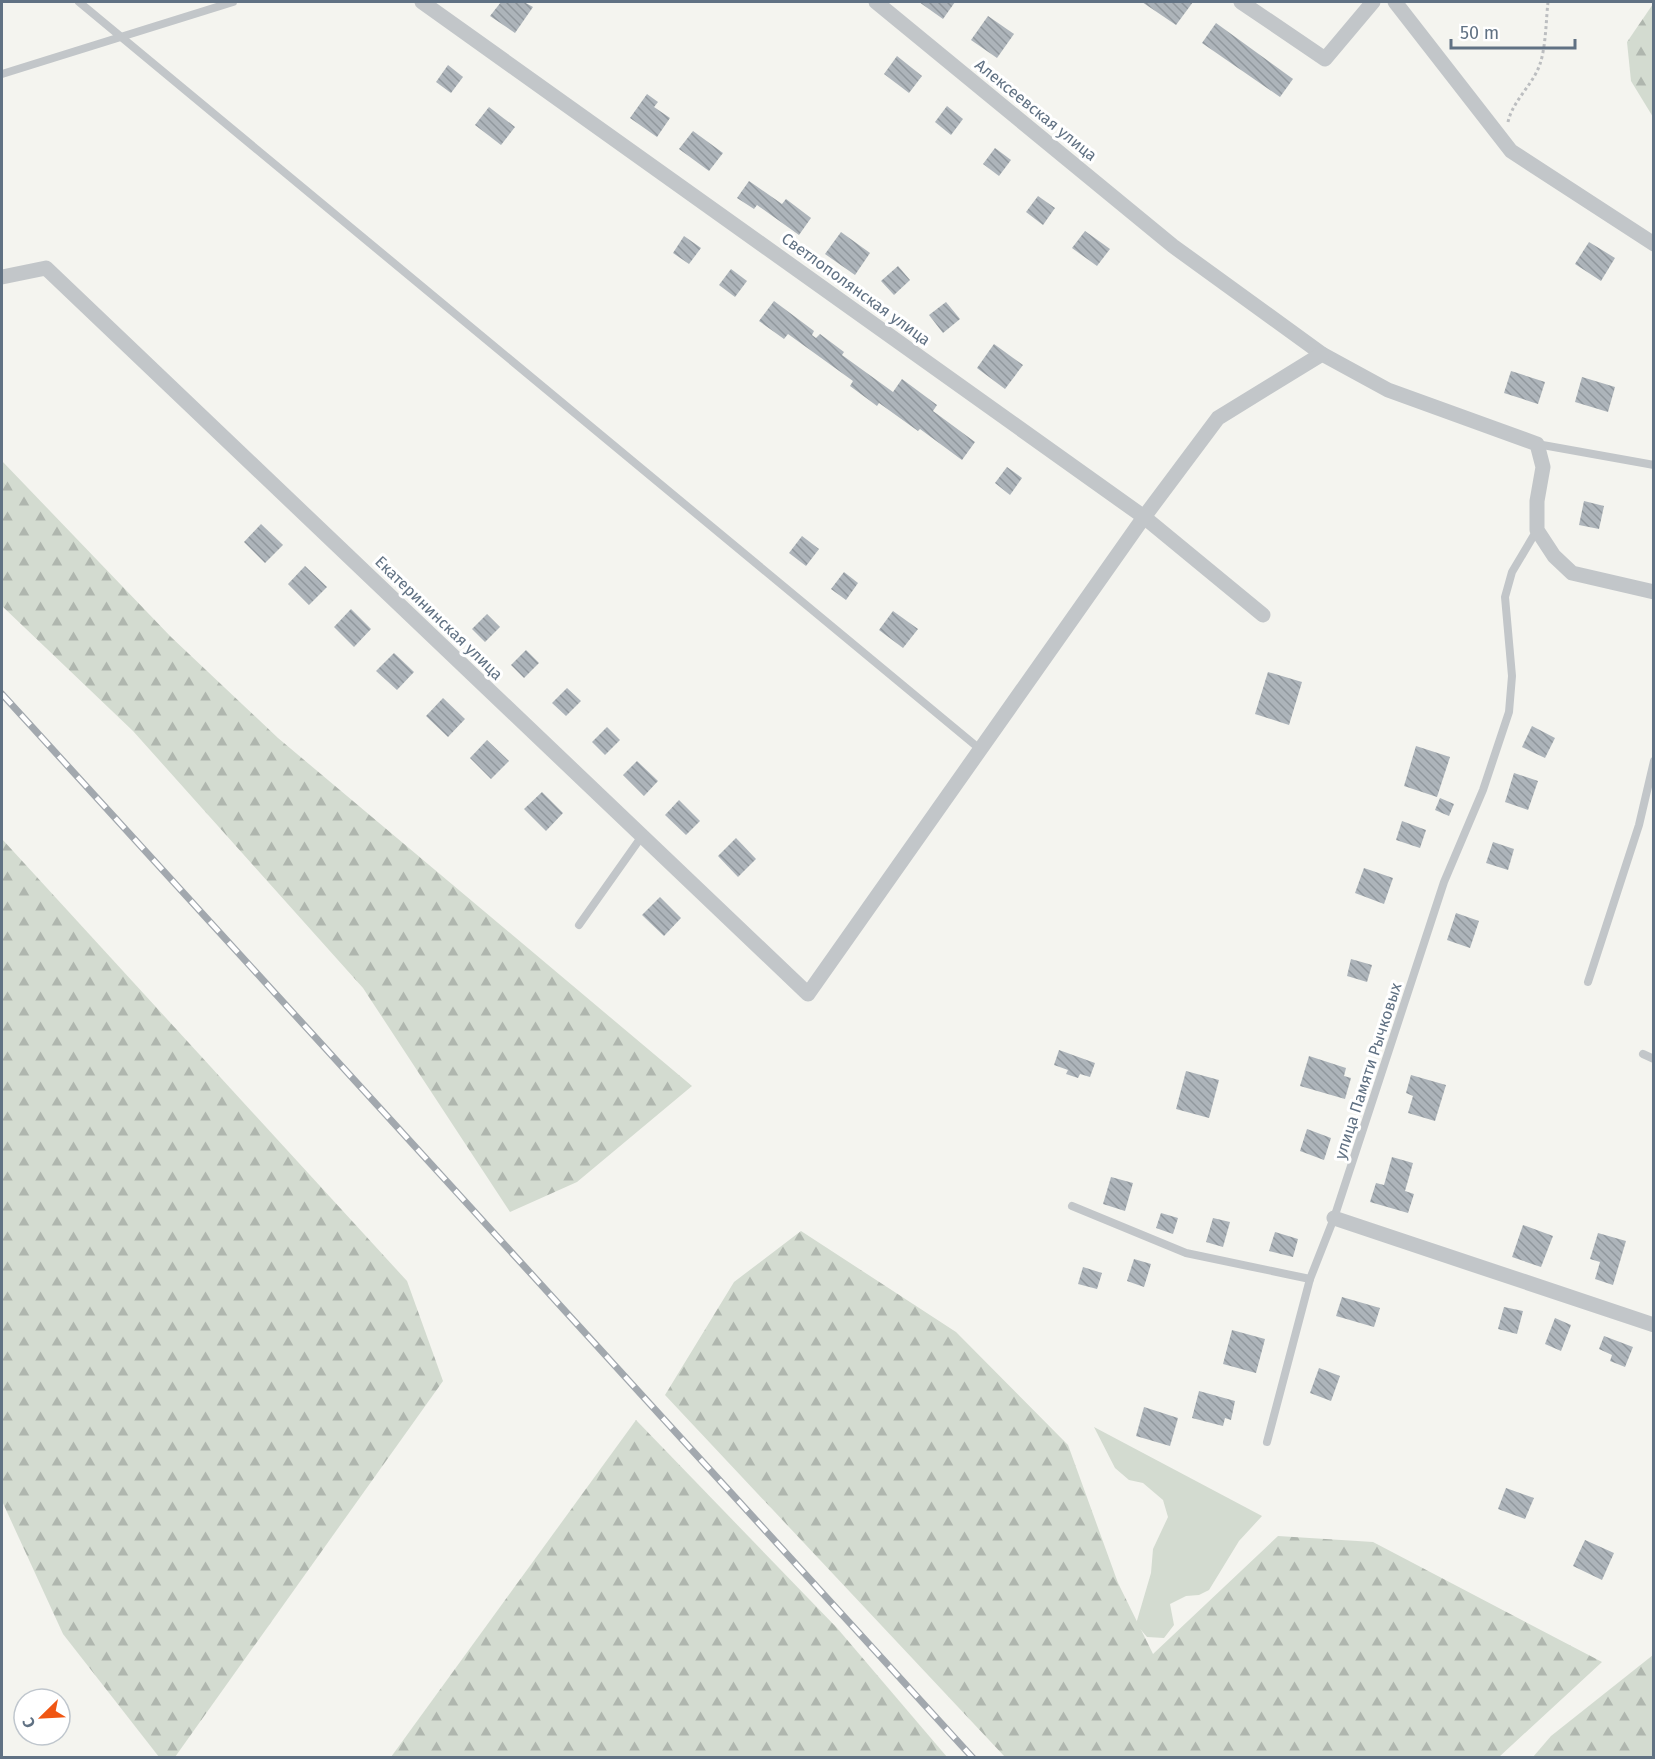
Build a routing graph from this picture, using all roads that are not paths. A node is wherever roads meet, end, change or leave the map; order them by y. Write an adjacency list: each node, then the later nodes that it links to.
1 (79, 2): 8 (lane)
2 (233, 2): 8 (lane)
3 (422, 2): 15 (street, Светлополянская улица)
4 (876, 2): 12 (street, Алексеевская улица)
5 (1241, 2): 6 (street)
6 (1373, 2)
7 (1395, 2): 10 (street)
8 (121, 37): 9 (lane); 19 (lane)
9 (2, 74)
10 (1653, 244)
11 (2, 277): 21 (street, Екатерининская улица)
12 (1322, 354): 13 (street, Алексеевская улица); 15 (street)
13 (1537, 444): 14 (lane); 16 (street)
14 (1653, 465)
15 (1144, 517): 18 (street, Светлополянская улица); 19 (street)
16 (1537, 530): 17 (street); 27 (lane, улица Памяти Рычковых)
17 (1653, 592)
18 (1263, 615)
19 (981, 750): 21 (street, Екатерининская улица)
20 (1653, 761): 23 (lane)
21 (642, 836): 22 (lane)
22 (579, 925)
23 (1588, 982)
24 (1643, 1054): 25 (lane)
25 (1653, 1059)
26 (1072, 1206): 28 (lane)
27 (1334, 1218): 28 (lane, улица Памяти Рычковых); 29 (street)
28 (1310, 1280): 30 (lane, улица Памяти Рычковых)
29 (1653, 1325)
30 (1267, 1442)

